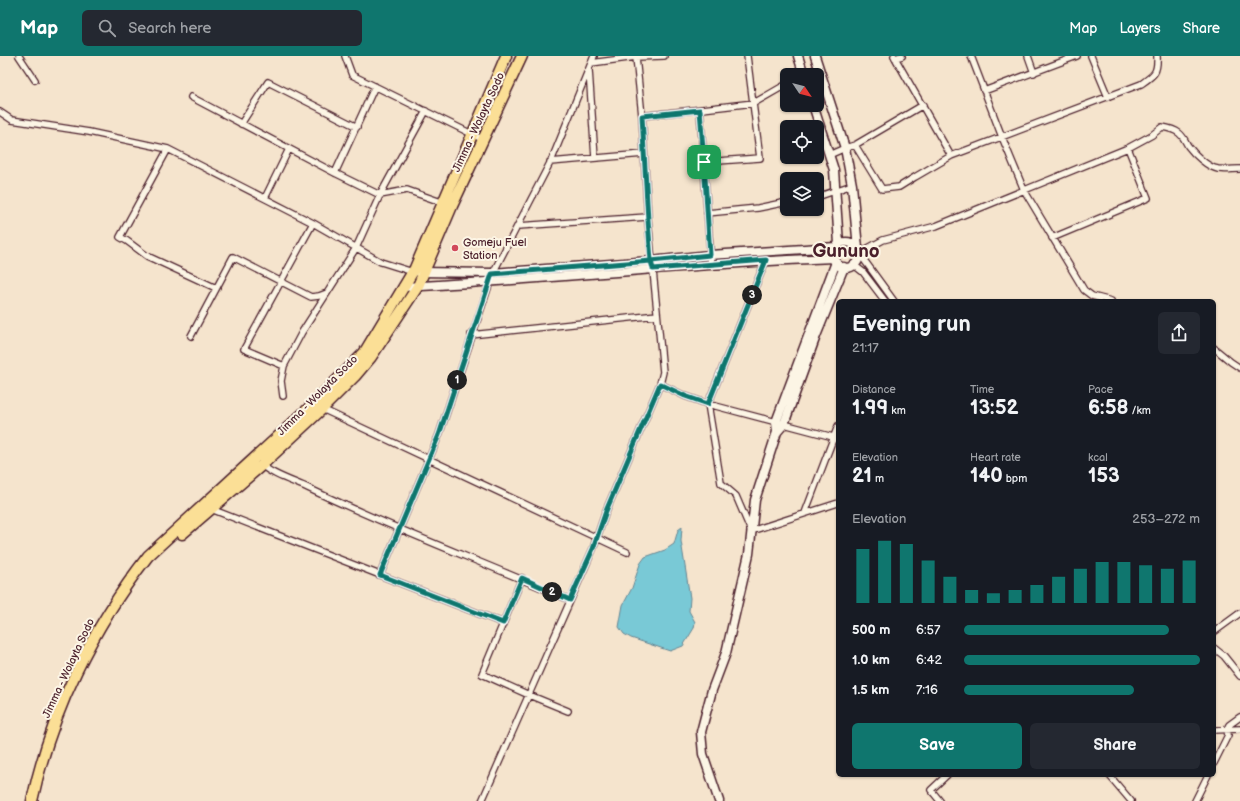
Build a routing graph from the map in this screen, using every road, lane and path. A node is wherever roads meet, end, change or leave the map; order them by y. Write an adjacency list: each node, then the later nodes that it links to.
1 (19, 56): 22 (street)
2 (345, 56): 23 (street)
3 (506, 56): 37 (highway, Jimma - Wolayta Sodo)
4 (522, 56): 39 (highway, Jimma - Wolayta Sodo)
5 (594, 56): 18 (street)
6 (664, 56): 16 (street)
7 (747, 56): 28 (street)
8 (798, 56): 20 (main road)
9 (815, 56): 19 (main road)
10 (902, 56): 17 (street)
11 (971, 56): 25 (street)
12 (1028, 56): 21 (street)
13 (1077, 56): 21 (street)
14 (1091, 56): 27 (street)
15 (1158, 56): 27 (street)
16 (635, 57): 18 (street); 34 (street)
17 (895, 57): 29 (street)
18 (590, 66): 48 (street); 49 (street)
19 (819, 67): 41 (main road)
20 (802, 68)
21 (1034, 73): 25 (street)
22 (35, 80)
23 (375, 86): 31 (street); 36 (street)
24 (780, 88): 28 (street)
25 (984, 92): 38 (street)
26 (191, 97): 35 (street)
27 (1108, 97): 38 (street)
28 (754, 103): 30 (street); 50 (street)
29 (923, 105): 40 (street); 47 (street)
30 (700, 110): 34 (street); 50 (street)
31 (426, 111): 37 (street); 56 (street)
32 (0, 112): 43 (street)
33 (815, 112): 46 (main road)
34 (642, 116): 45 (street)
35 (241, 124): 36 (street); 44 (street)
36 (357, 126): 52 (street)
37 (473, 134): 39 (street); 60 (highway, Jimma - Wolayta Sodo)
38 (1002, 137): 47 (street); 54 (street)
39 (482, 139): 60 (highway, Jimma - Wolayta Sodo)
40 (855, 145): 41 (street); 47 (street)
41 (845, 148): 46 (street); 53 (main road)
42 (1128, 148): 51 (street); 54 (street); 65 (street)
43 (168, 149): 58 (street); 83 (street)
44 (289, 149): 52 (street); 58 (street)
45 (644, 154): 48 (street); 62 (street)
46 (829, 155): 55 (main road)
47 (951, 156)
48 (595, 158): 49 (street)
49 (550, 162): 64 (street)
50 (704, 162): 61 (street)
51 (1240, 169)
52 (335, 173): 56 (street)
53 (852, 185): 55 (street); 68 (main road)
54 (1024, 190): 65 (street); 68 (street)
55 (835, 191): 57 (street); 66 (main road)
56 (380, 195): 60 (street); 67 (street)
57 (824, 195)
58 (265, 198): 63 (street)
59 (780, 203): 61 (street)
60 (447, 205): 76 (highway, Jimma - Wolayta Sodo); 77 (highway, Jimma - Wolayta Sodo)
61 (707, 213): 69 (street)
62 (647, 217): 64 (street); 73 (street)
63 (313, 223): 67 (street); 79 (street)
64 (518, 226): 78 (street)
65 (1052, 238): 87 (street)
66 (838, 246): 68 (main road); 69 (main road); 71 (main road)
67 (356, 248): 76 (street); 84 (street)
68 (858, 250): 74 (main road); 86 (street)
69 (710, 255): 72 (street); 73 (main road)
70 (766, 260): 71 (main road); 72 (main road); 100 (street)
71 (835, 260): 75 (main road); 89 (main road)
72 (711, 264): 73 (main road)
73 (652, 265): 78 (main road); 80 (main road); 88 (street)
74 (854, 265): 75 (main road); 85 (street)
75 (844, 268): 89 (main road)
76 (413, 272): 77 (main road); 82 (highway, Jimma - Wolayta Sodo)
77 (424, 272): 78 (main road); 81 (highway, Jimma - Wolayta Sodo)
78 (492, 274): 80 (street)
79 (280, 281): 83 (street); 84 (street); 93 (street)
80 (490, 282): 81 (main road); 90 (street)
81 (418, 286): 82 (main road); 101 (highway, Jimma - Wolayta Sodo)
82 (403, 287): 107 (highway, Jimma - Wolayta Sodo)
83 (216, 288): 91 (street)
84 (327, 293): 93 (street)
85 (884, 299)
86 (893, 299)
87 (1098, 299)
88 (657, 315): 90 (street); 96 (street)
89 (813, 334): 95 (main road)
90 (471, 335): 104 (street)
91 (191, 336)
92 (1216, 350): 94 (street)
93 (284, 366): 98 (street)
94 (1240, 368)
95 (798, 375): 97 (main road); 99 (main road)
96 (660, 384): 100 (street); 111 (street)
97 (786, 394): 99 (main road); 102 (main road)
98 (283, 396)
99 (794, 397): 102 (main road)
100 (708, 404): 102 (street); 110 (street)
101 (322, 409): 104 (street); 105 (highway, Jimma - Wolayta Sodo)
102 (780, 423): 103 (street); 110 (main road)
103 (836, 439): 108 (street)
104 (429, 459): 109 (street); 111 (street)
105 (262, 465): 107 (highway, Jimma - Wolayta Sodo); 109 (street)
106 (836, 504): 108 (street)
107 (207, 508): 113 (street); 131 (highway, Jimma - Wolayta Sodo)
108 (805, 513): 110 (street)
109 (400, 528): 113 (street); 114 (street)
110 (751, 530): 133 (main road)
111 (597, 538): 112 (street); 115 (street)
112 (628, 552)
113 (380, 575): 117 (street)
114 (522, 578): 115 (street); 117 (street)
115 (570, 600): 121 (street)
116 (1240, 613): 118 (street)
117 (503, 623): 121 (street)
118 (1216, 631)
119 (1216, 650): 120 (street)
120 (1240, 676)
121 (529, 695): 122 (street); 132 (street)
122 (568, 711)
123 (1240, 717): 124 (street)
124 (1227, 729): 125 (street); 126 (street); 127 (street)
125 (1240, 729)
126 (1216, 730)
127 (1216, 760)
128 (945, 777): 134 (street)
129 (1111, 777): 135 (street)
130 (1207, 777): 136 (street)
131 (32, 801)
132 (482, 801)
133 (719, 801)
134 (940, 801)
135 (1131, 801)
136 (1195, 801)

